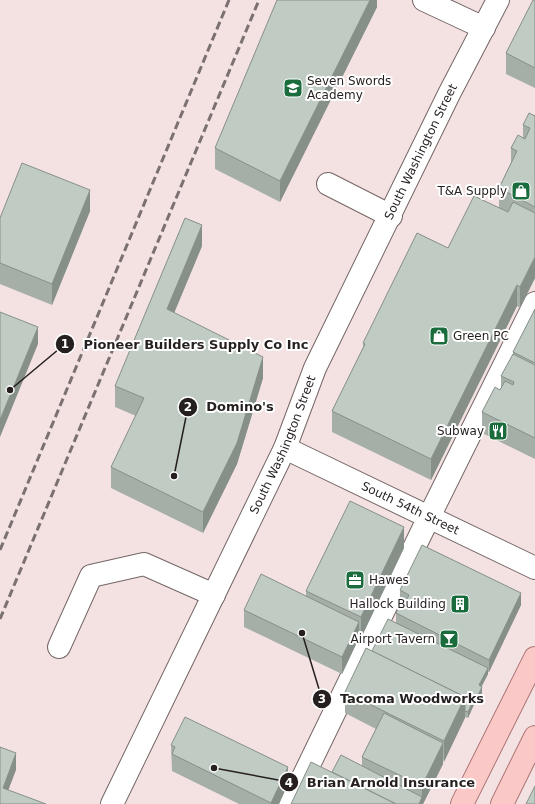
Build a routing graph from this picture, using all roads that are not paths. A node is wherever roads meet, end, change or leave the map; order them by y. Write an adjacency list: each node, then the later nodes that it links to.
1 (424, 0): 3 (street)
2 (498, 0): 3 (street, South Washington Street)
3 (484, 28): 5 (street, South Washington Street)
4 (328, 184): 5 (street)
5 (390, 216): 7 (street, South Washington Street)
6 (535, 303): 8 (street)
7 (285, 448): 8 (street, South 54th Street); 10 (street, South Washington Street)
8 (429, 517): 9 (street, South 54th Street); 15 (street)
9 (535, 568)
10 (214, 595): 11 (street); 14 (street, South Washington Street)
11 (59, 647)
12 (535, 658): 16 (main road)
13 (535, 737): 17 (main road)
14 (112, 804)
15 (290, 804)
16 (462, 804)
17 (502, 804)

